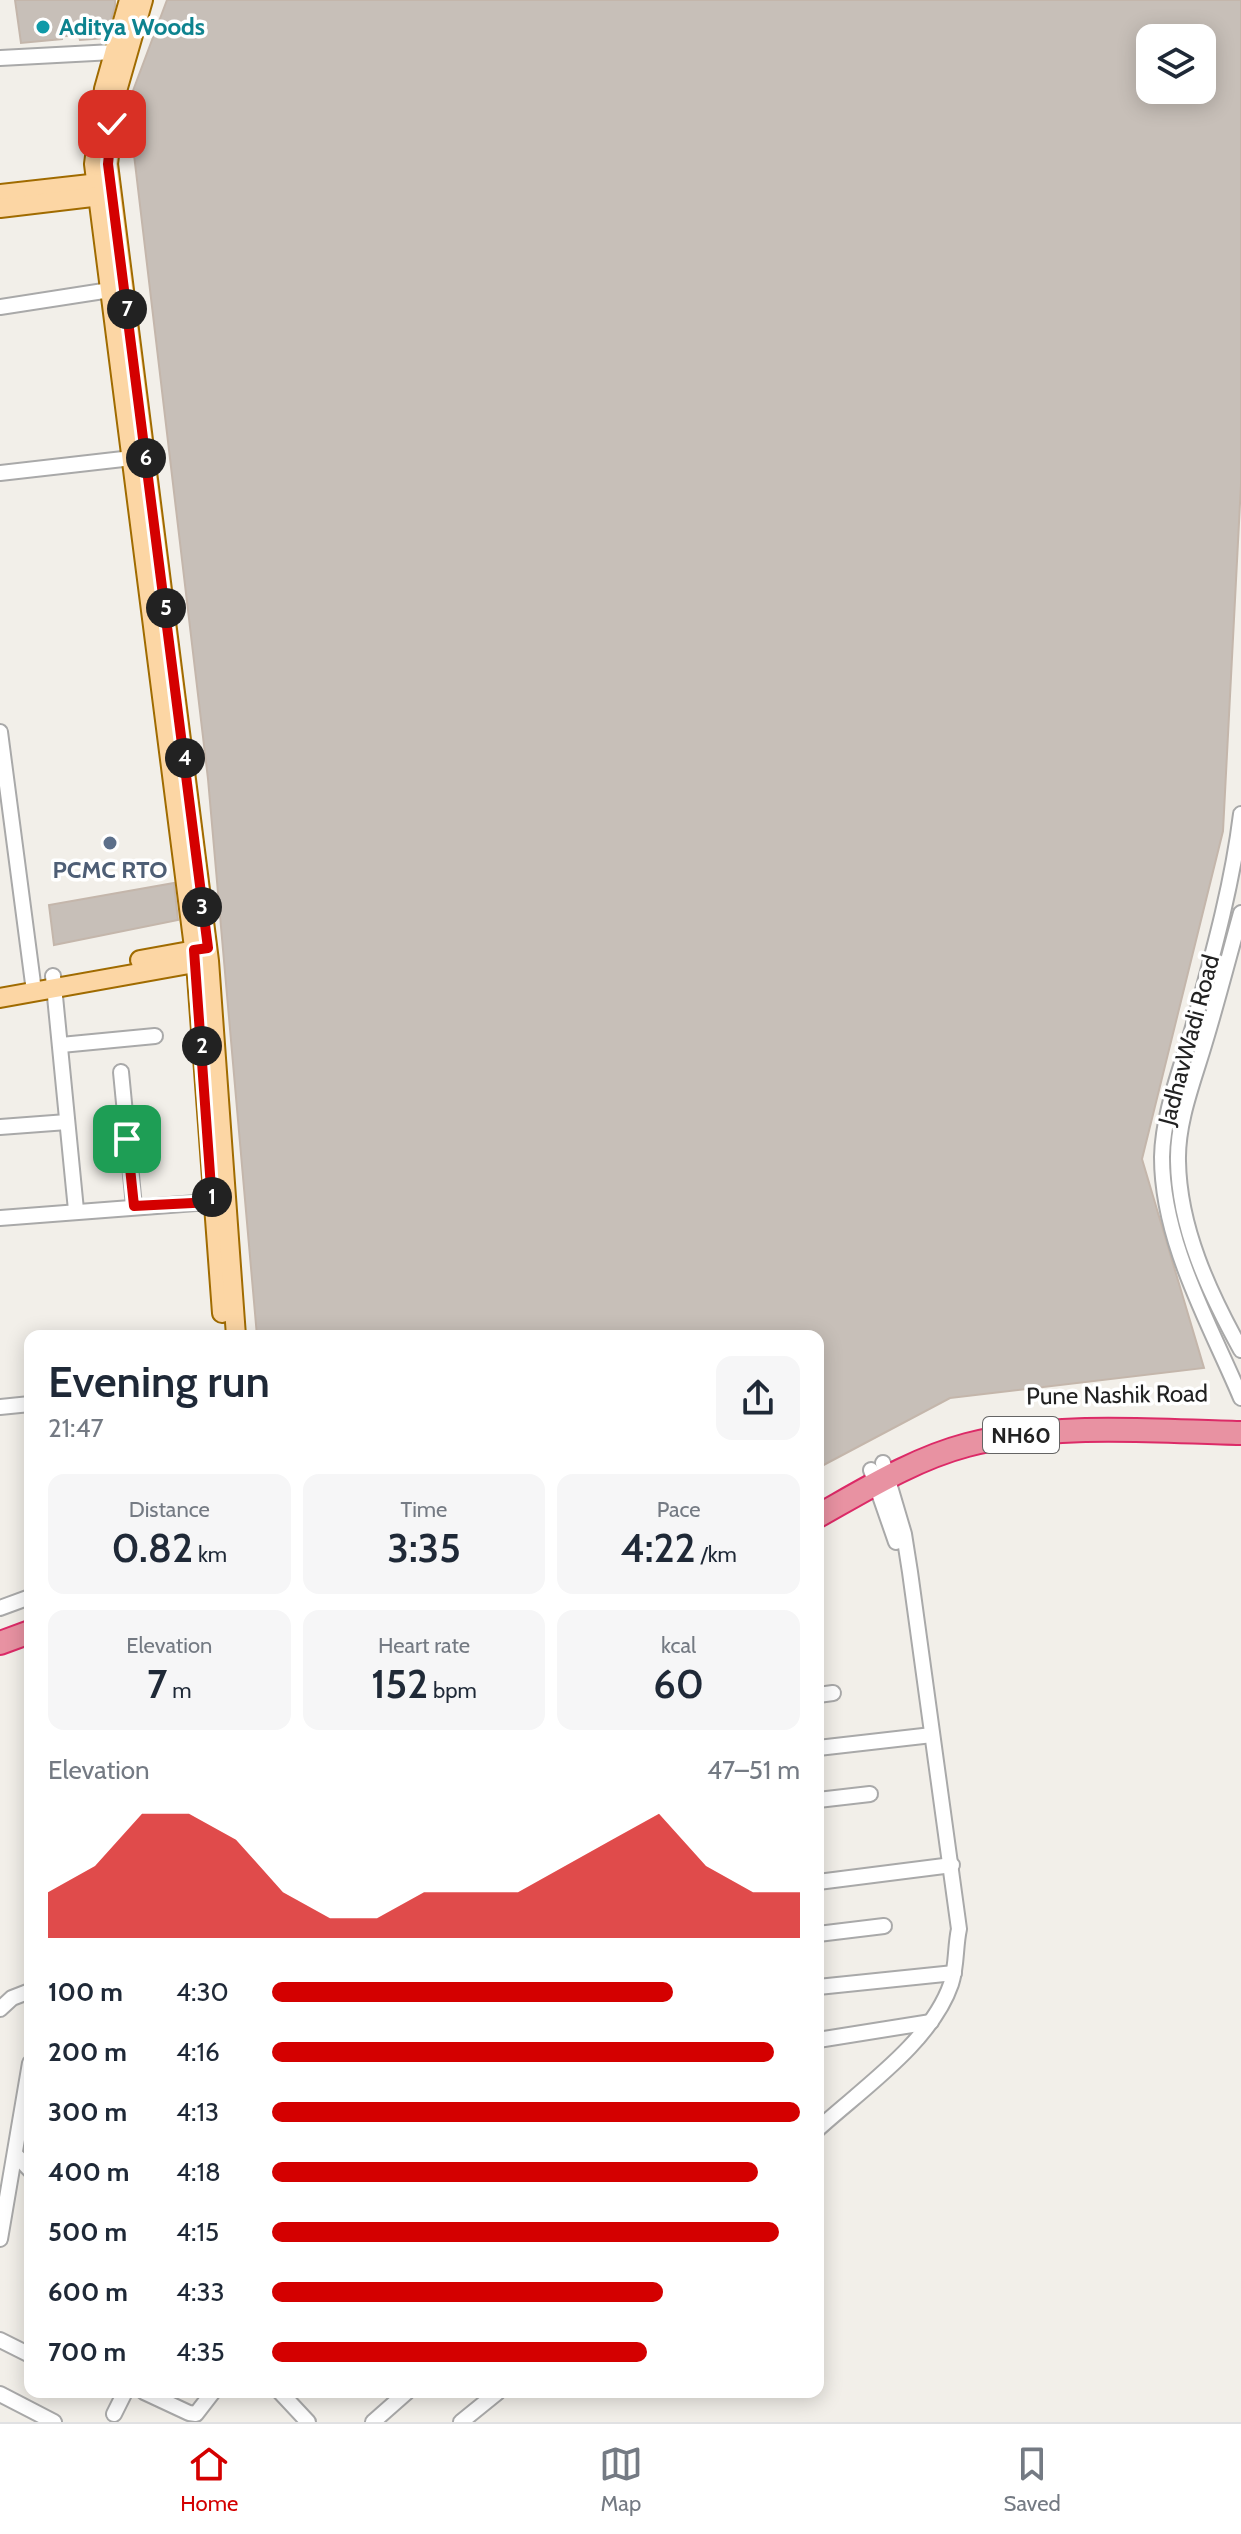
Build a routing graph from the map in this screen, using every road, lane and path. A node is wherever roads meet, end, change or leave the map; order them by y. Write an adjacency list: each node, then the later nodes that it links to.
1 (129, 0): 3 (main road)
2 (143, 0): 5 (main road)
3 (113, 52): 4 (street); 5 (main road)
4 (0, 58)
5 (104, 189): 6 (main road); 7 (main road); 8 (main road); 17 (main road)
6 (0, 194)
7 (0, 208)
8 (110, 290): 9 (street); 10 (main road)
9 (0, 307)
10 (132, 458): 11 (street); 17 (main road)
11 (0, 473)
12 (0, 732): 14 (street)
13 (1241, 814): 15 (street, JadhavWadi Road)
14 (8, 849): 19 (street)
15 (1234, 902): 35 (street, JadhavWadi Road)
16 (1241, 913): 34 (street, JadhavWadi Road)
17 (202, 955): 18 (main road); 28 (main road)
18 (54, 982): 19 (main road); 23 (street)
19 (33, 985): 20 (main road); 21 (main road)
20 (0, 986)
21 (0, 998)
22 (155, 1036): 23 (street)
23 (61, 1045): 26 (street)
24 (121, 1072): 29 (street)
25 (0, 1117): 27 (street)
26 (67, 1122): 27 (street); 30 (street)
27 (0, 1127)
28 (219, 1201): 29 (street); 32 (main road); 33 (main road)
29 (134, 1206): 30 (street)
30 (76, 1210): 31 (street)
31 (0, 1218)
32 (224, 1330)
33 (235, 1330)
34 (1241, 1350)
35 (1241, 1398)
36 (24, 1405): 37 (street)
37 (0, 1407)
38 (1241, 1419): 40 (highway, Pune Nashik Road / NH60)
39 (1241, 1433): 40 (highway, Pune Nashik Road / NH60)
40 (880, 1474): 41 (highway, Pune Nashik Road / NH60); 42 (highway, Pune Nashik Road / NH60); 49 (street)
41 (824, 1497)
42 (824, 1512)
43 (24, 1599): 44 (street)
44 (0, 1608)
45 (24, 1634): 46 (highway)
46 (0, 1643)
47 (24, 1650): 48 (highway)
48 (0, 1659)
49 (929, 1735): 50 (street); 53 (street)
50 (824, 1747)
51 (870, 1794): 52 (street)
52 (824, 1799)
53 (948, 1866): 54 (street); 57 (street)
54 (824, 1881)
55 (884, 1926): 56 (street)
56 (824, 1933)
57 (954, 1973): 58 (street); 61 (street)
58 (824, 1986)
59 (24, 1993): 60 (street)
60 (0, 2009)
61 (931, 2022): 62 (street); 64 (street)
62 (824, 2039)
63 (24, 2124): 65 (street)
64 (824, 2124)
65 (15, 2154): 66 (street); 67 (street)
66 (24, 2164)
67 (0, 2239)
68 (0, 2340): 69 (street)
69 (24, 2352)
70 (0, 2394): 78 (street)
71 (122, 2398): 77 (street)
72 (157, 2398): 73 (street)
73 (208, 2398)
74 (286, 2398): 79 (street)
75 (400, 2398): 80 (street)
76 (491, 2398): 81 (street)
77 (114, 2414)
78 (54, 2422)
79 (308, 2422)
80 (373, 2422)
81 (461, 2422)

